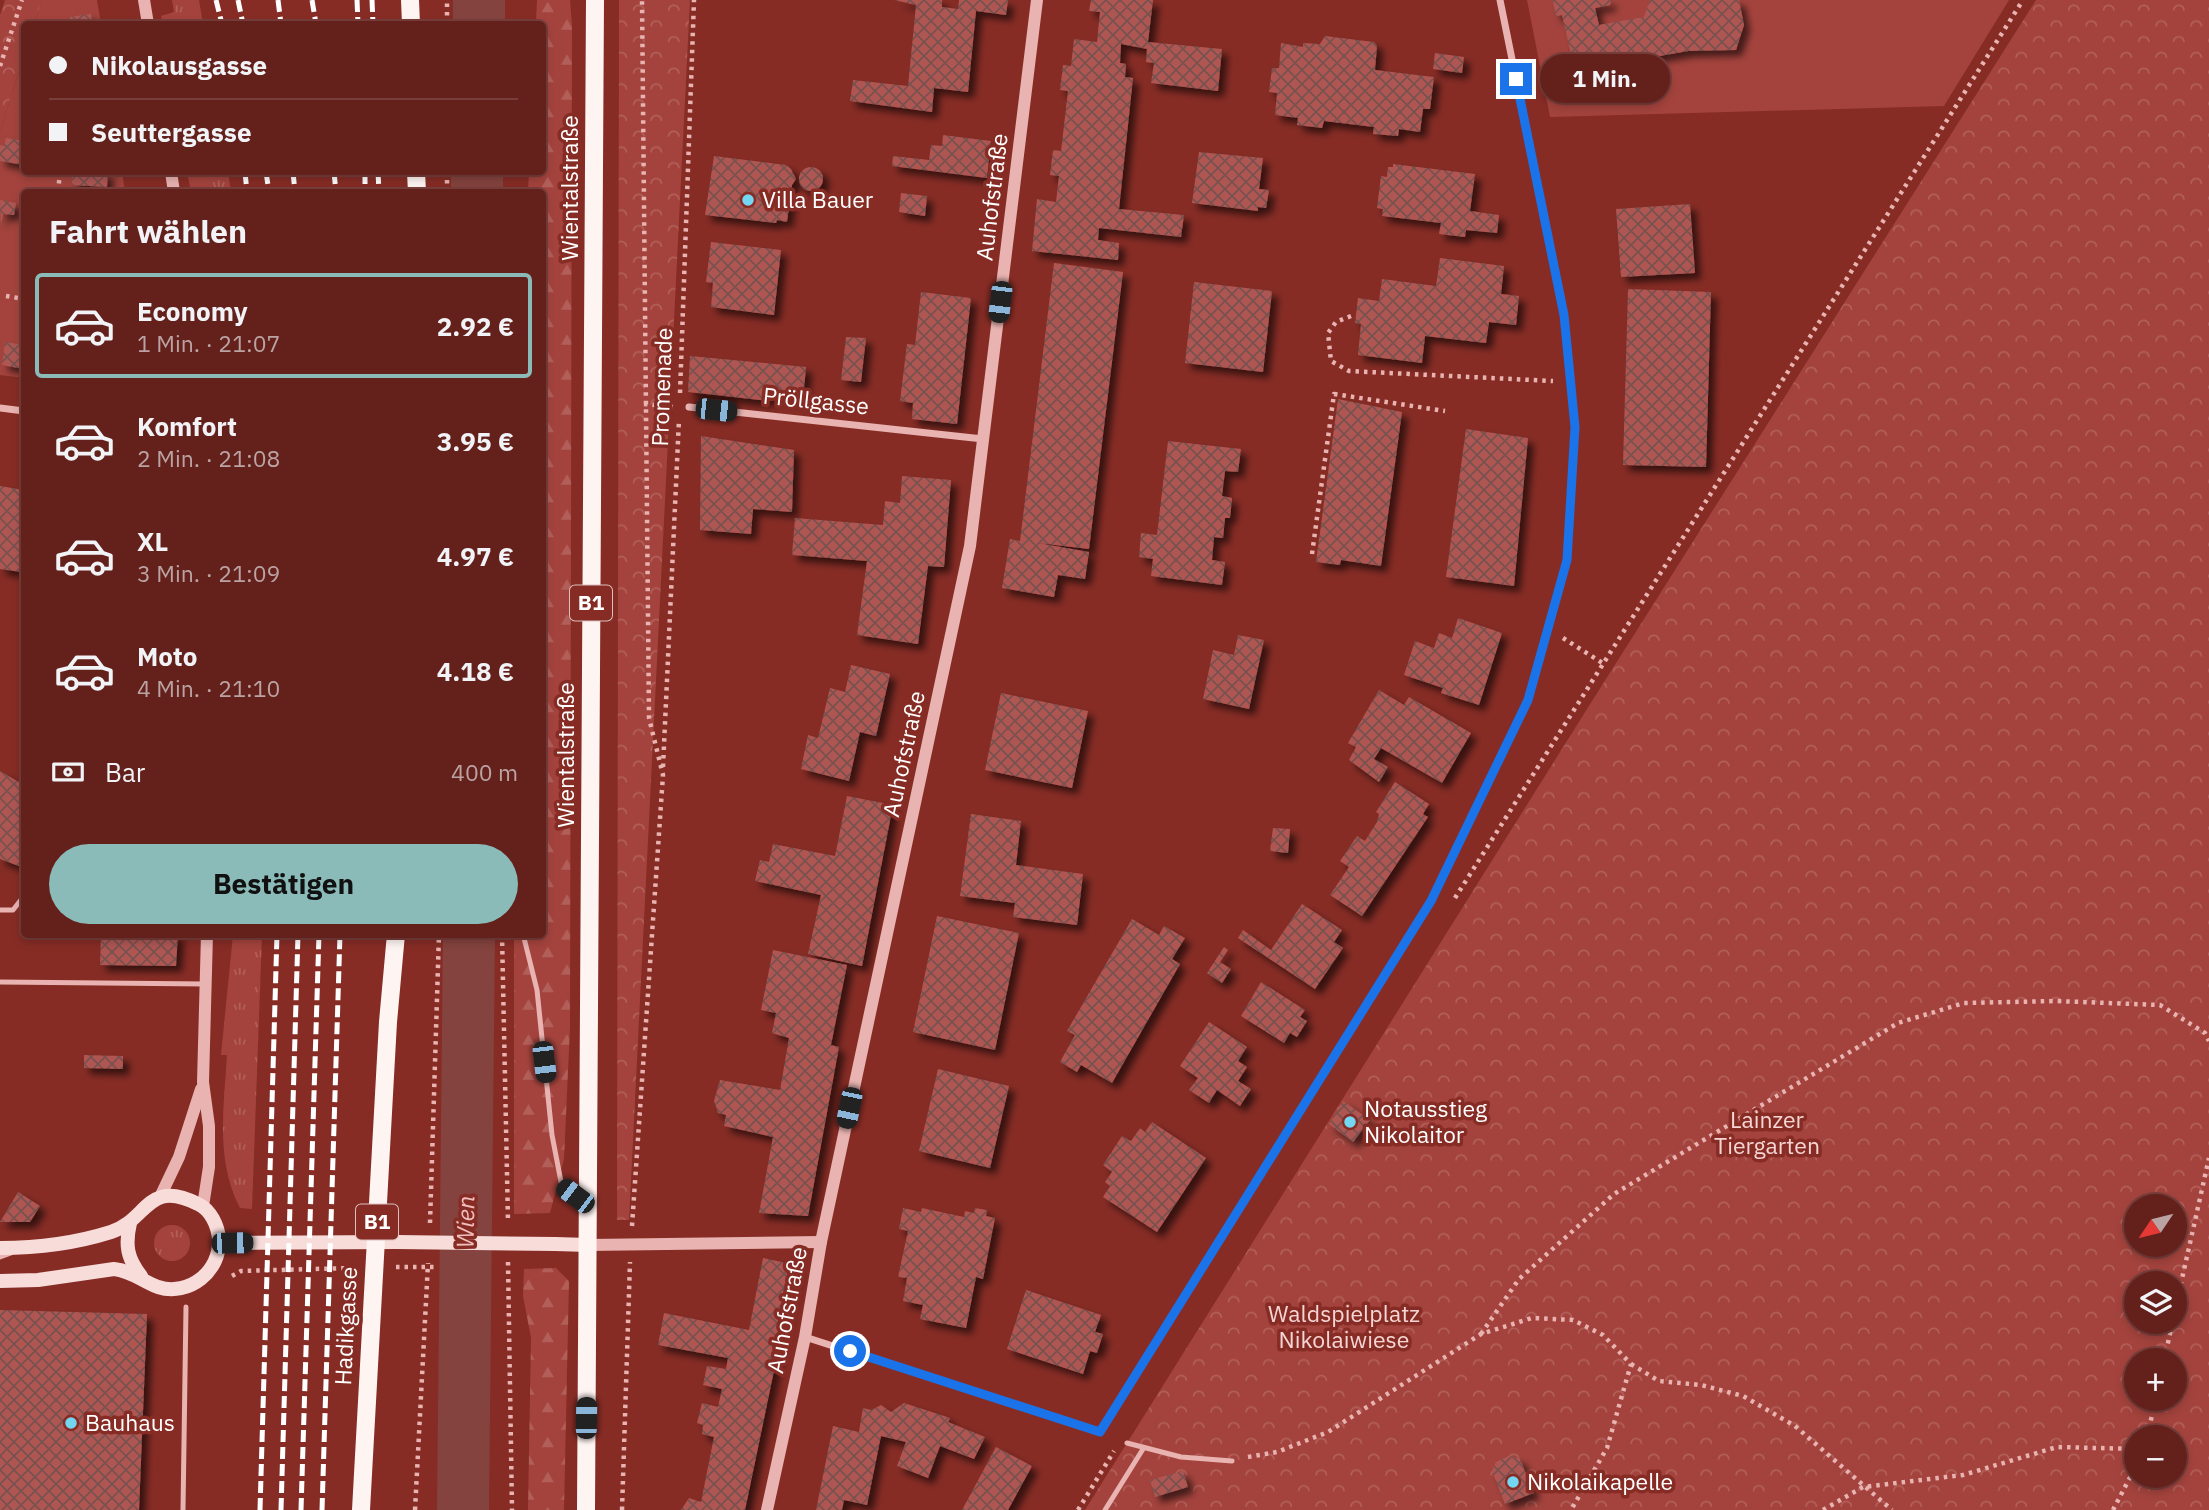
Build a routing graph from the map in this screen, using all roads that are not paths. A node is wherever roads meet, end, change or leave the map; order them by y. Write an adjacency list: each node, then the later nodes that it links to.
1 (144, 0): 6 (street)
2 (410, 0): 7 (main road)
3 (595, 0): 22 (main road, Wientalstraße / B1)
4 (1037, 0): 11 (street, Auhofstraße)
5 (1500, 0): 33 (street)
6 (148, 21)
7 (411, 21)
8 (690, 407): 11 (street, Pröllgasse)
9 (0, 408): 10 (street)
10 (21, 411)
11 (983, 439): 24 (street, Auhofstraße)
12 (21, 900): 13 (lane)
13 (0, 910)
14 (207, 938): 18 (street)
15 (397, 938): 38 (main road, Hadikgasse / B1, bridge)
16 (524, 938): 22 (lane)
17 (0, 982): 18 (lane)
18 (206, 984): 19 (street)
19 (203, 1082): 20 (street); 21 (street)
20 (160, 1197): 21 (main road); 23 (main road)
21 (203, 1206): 25 (main road)
22 (588, 1206): 26 (main road, Wientalstraße / B1)
23 (130, 1223): 27 (main road); 30 (main road)
24 (821, 1242): 26 (street); 33 (street, Auhofstraße)
25 (219, 1244): 26 (main road, bridge); 30 (main road)
26 (588, 1245): 39 (main road, Wientalstraße / B1)
27 (27, 1247): 28 (main road); 29 (lane)
28 (0, 1248)
29 (0, 1257)
30 (142, 1277): 31 (main road)
31 (0, 1281)
32 (186, 1307): 37 (lane)
33 (805, 1337): 40 (street, Auhofstraße)
34 (1127, 1444): 35 (lane)
35 (1143, 1448): 36 (lane); 41 (lane)
36 (1232, 1461)
37 (183, 1510)
38 (361, 1510)
39 (586, 1510)
40 (767, 1510)
41 (1105, 1510)

